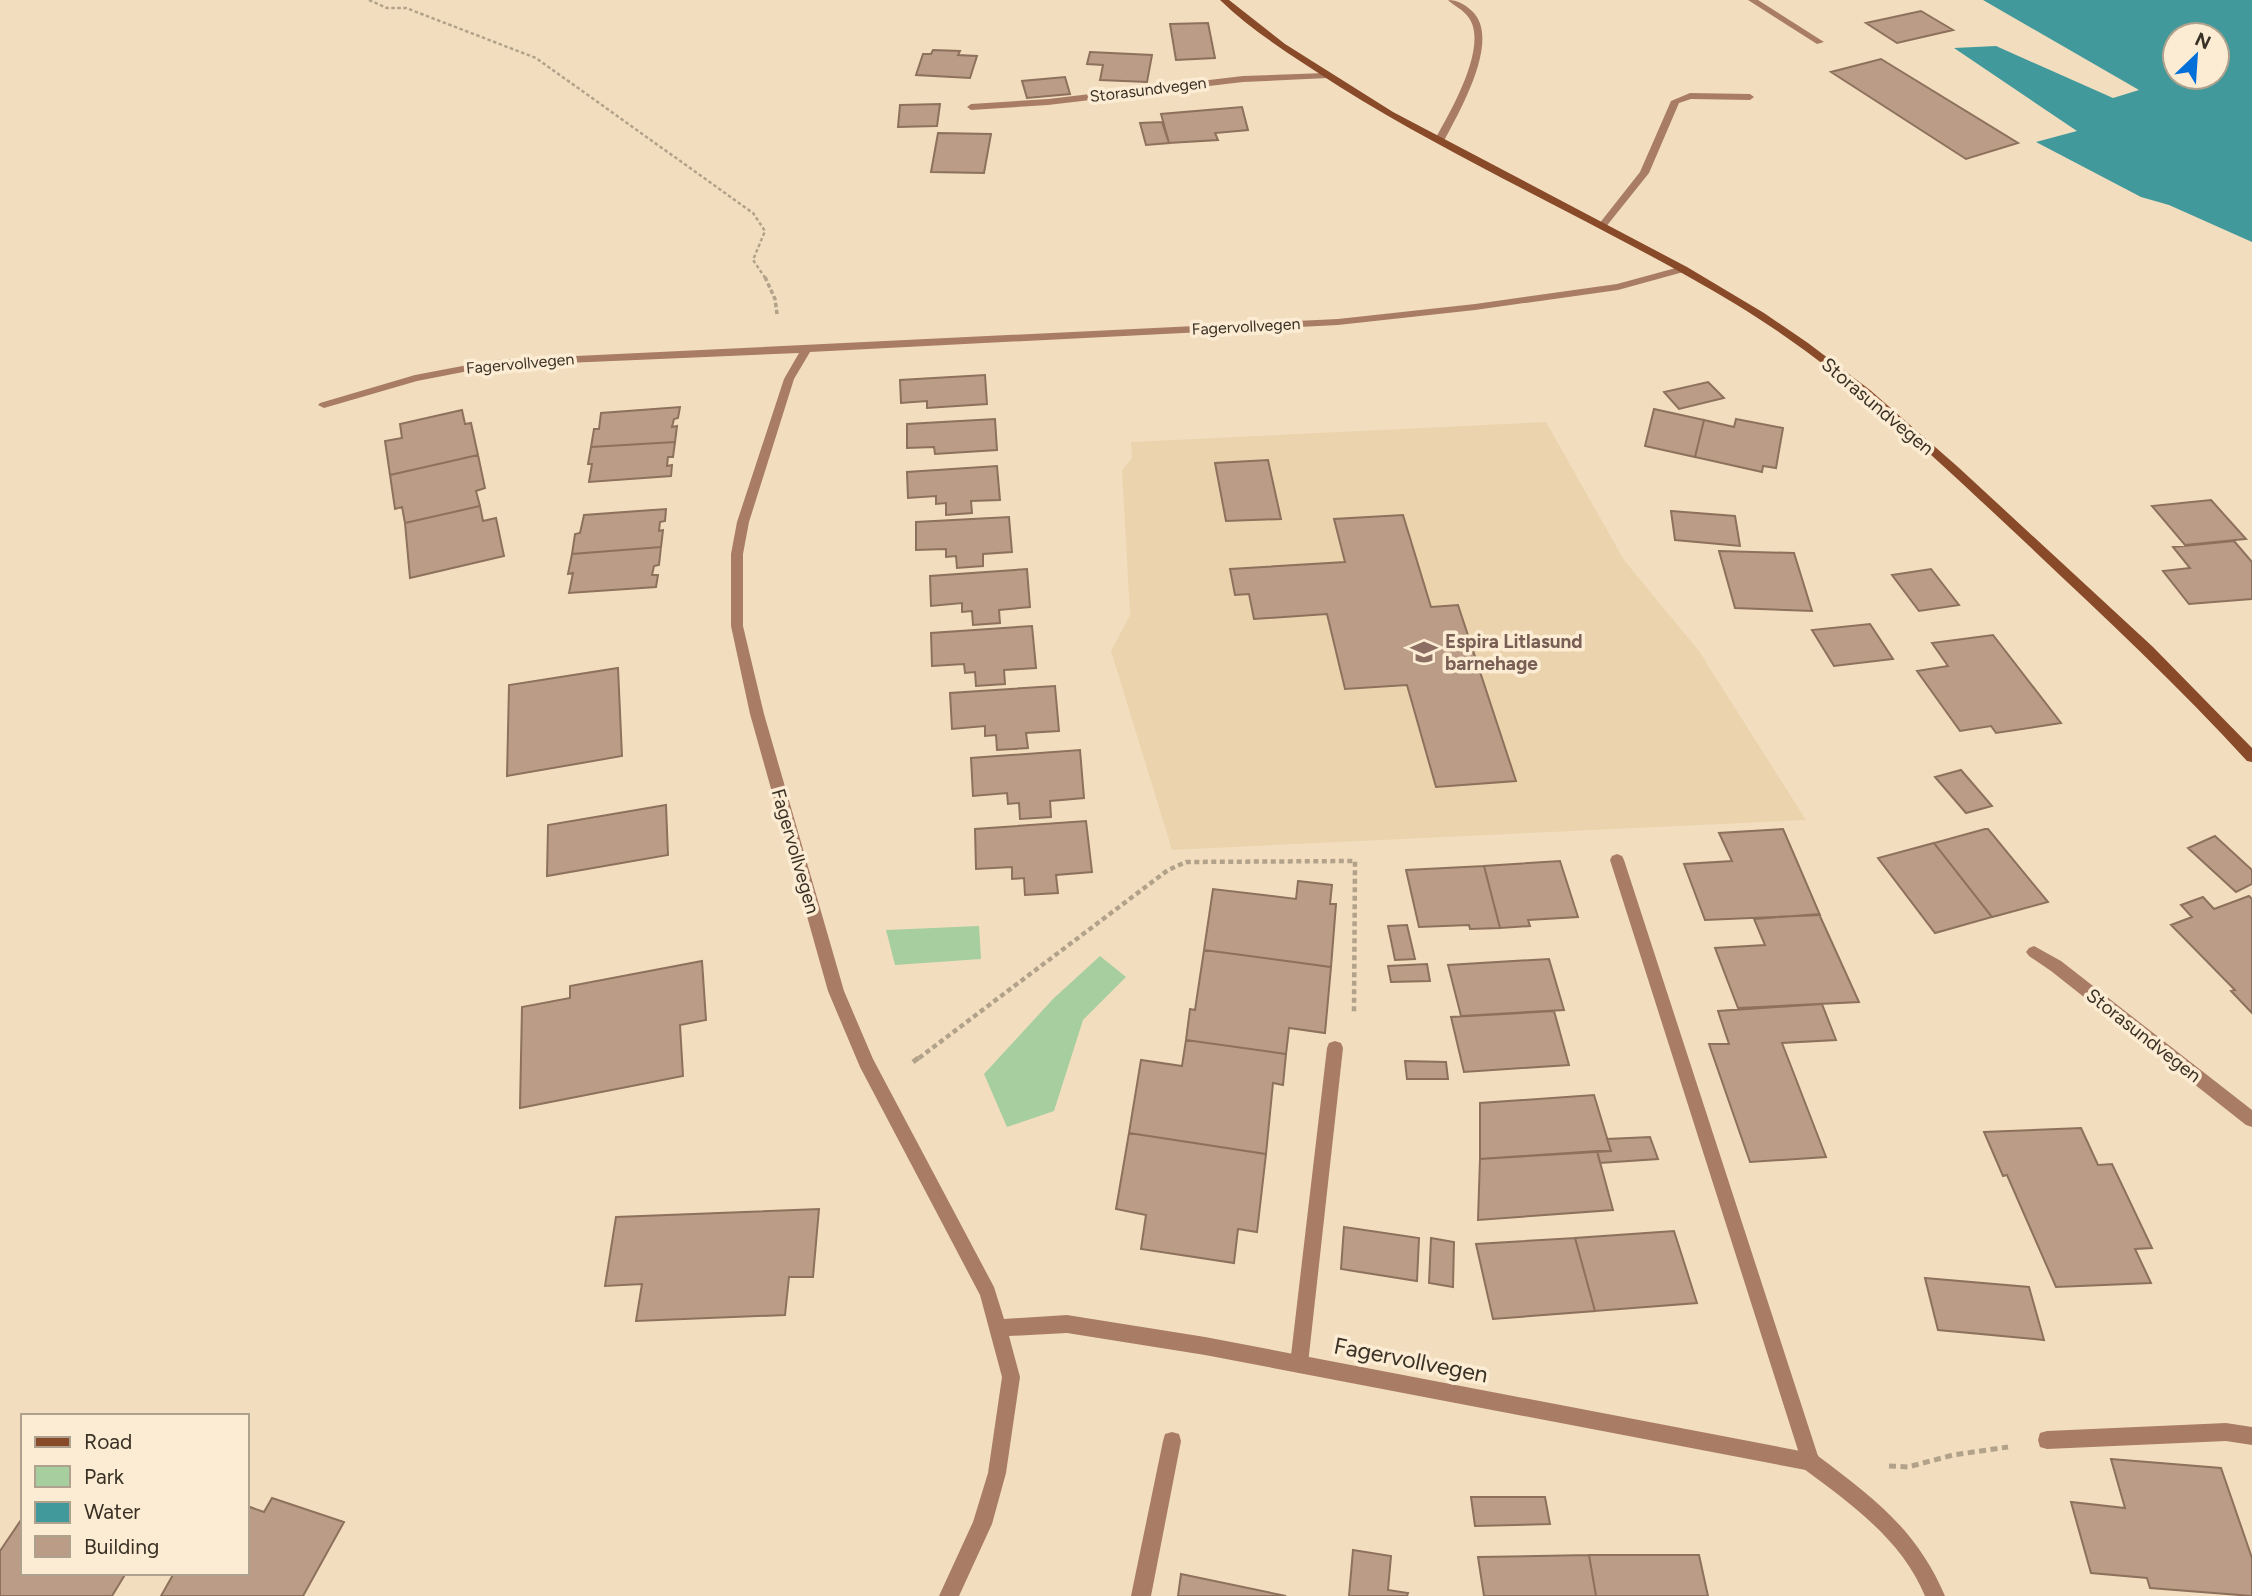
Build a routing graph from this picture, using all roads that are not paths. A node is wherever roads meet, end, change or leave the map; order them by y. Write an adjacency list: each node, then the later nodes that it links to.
1 (1224, 0): 5 (main road, Storasundvegen)
2 (1452, 0): 8 (street)
3 (1752, 0): 4 (street)
4 (1820, 42)
5 (1325, 76): 7 (street, Storasundvegen); 8 (main road, Storasundvegen)
6 (1750, 97): 9 (street)
7 (971, 107)
8 (1439, 141): 9 (main road, Storasundvegen)
9 (1602, 226): 10 (main road, Storasundvegen)
10 (1683, 269): 11 (street, Fagervollvegen); 13 (main road, Storasundvegen)
11 (806, 349): 12 (street, Fagervollvegen); 18 (street, Fagervollvegen)
12 (324, 405)
13 (2252, 757)
14 (1617, 860): 23 (street)
15 (2034, 952): 17 (street, Storasundvegen)
16 (1335, 1048): 19 (street)
17 (2252, 1120)
18 (999, 1328): 19 (street, Fagervollvegen); 24 (street, Fagervollvegen)
19 (1300, 1364): 23 (street, Fagervollvegen)
20 (2252, 1436): 21 (street)
21 (2047, 1440)
22 (1171, 1441): 25 (street)
23 (1811, 1462): 26 (street)
24 (949, 1596)
25 (1141, 1596)
26 (1935, 1596)

